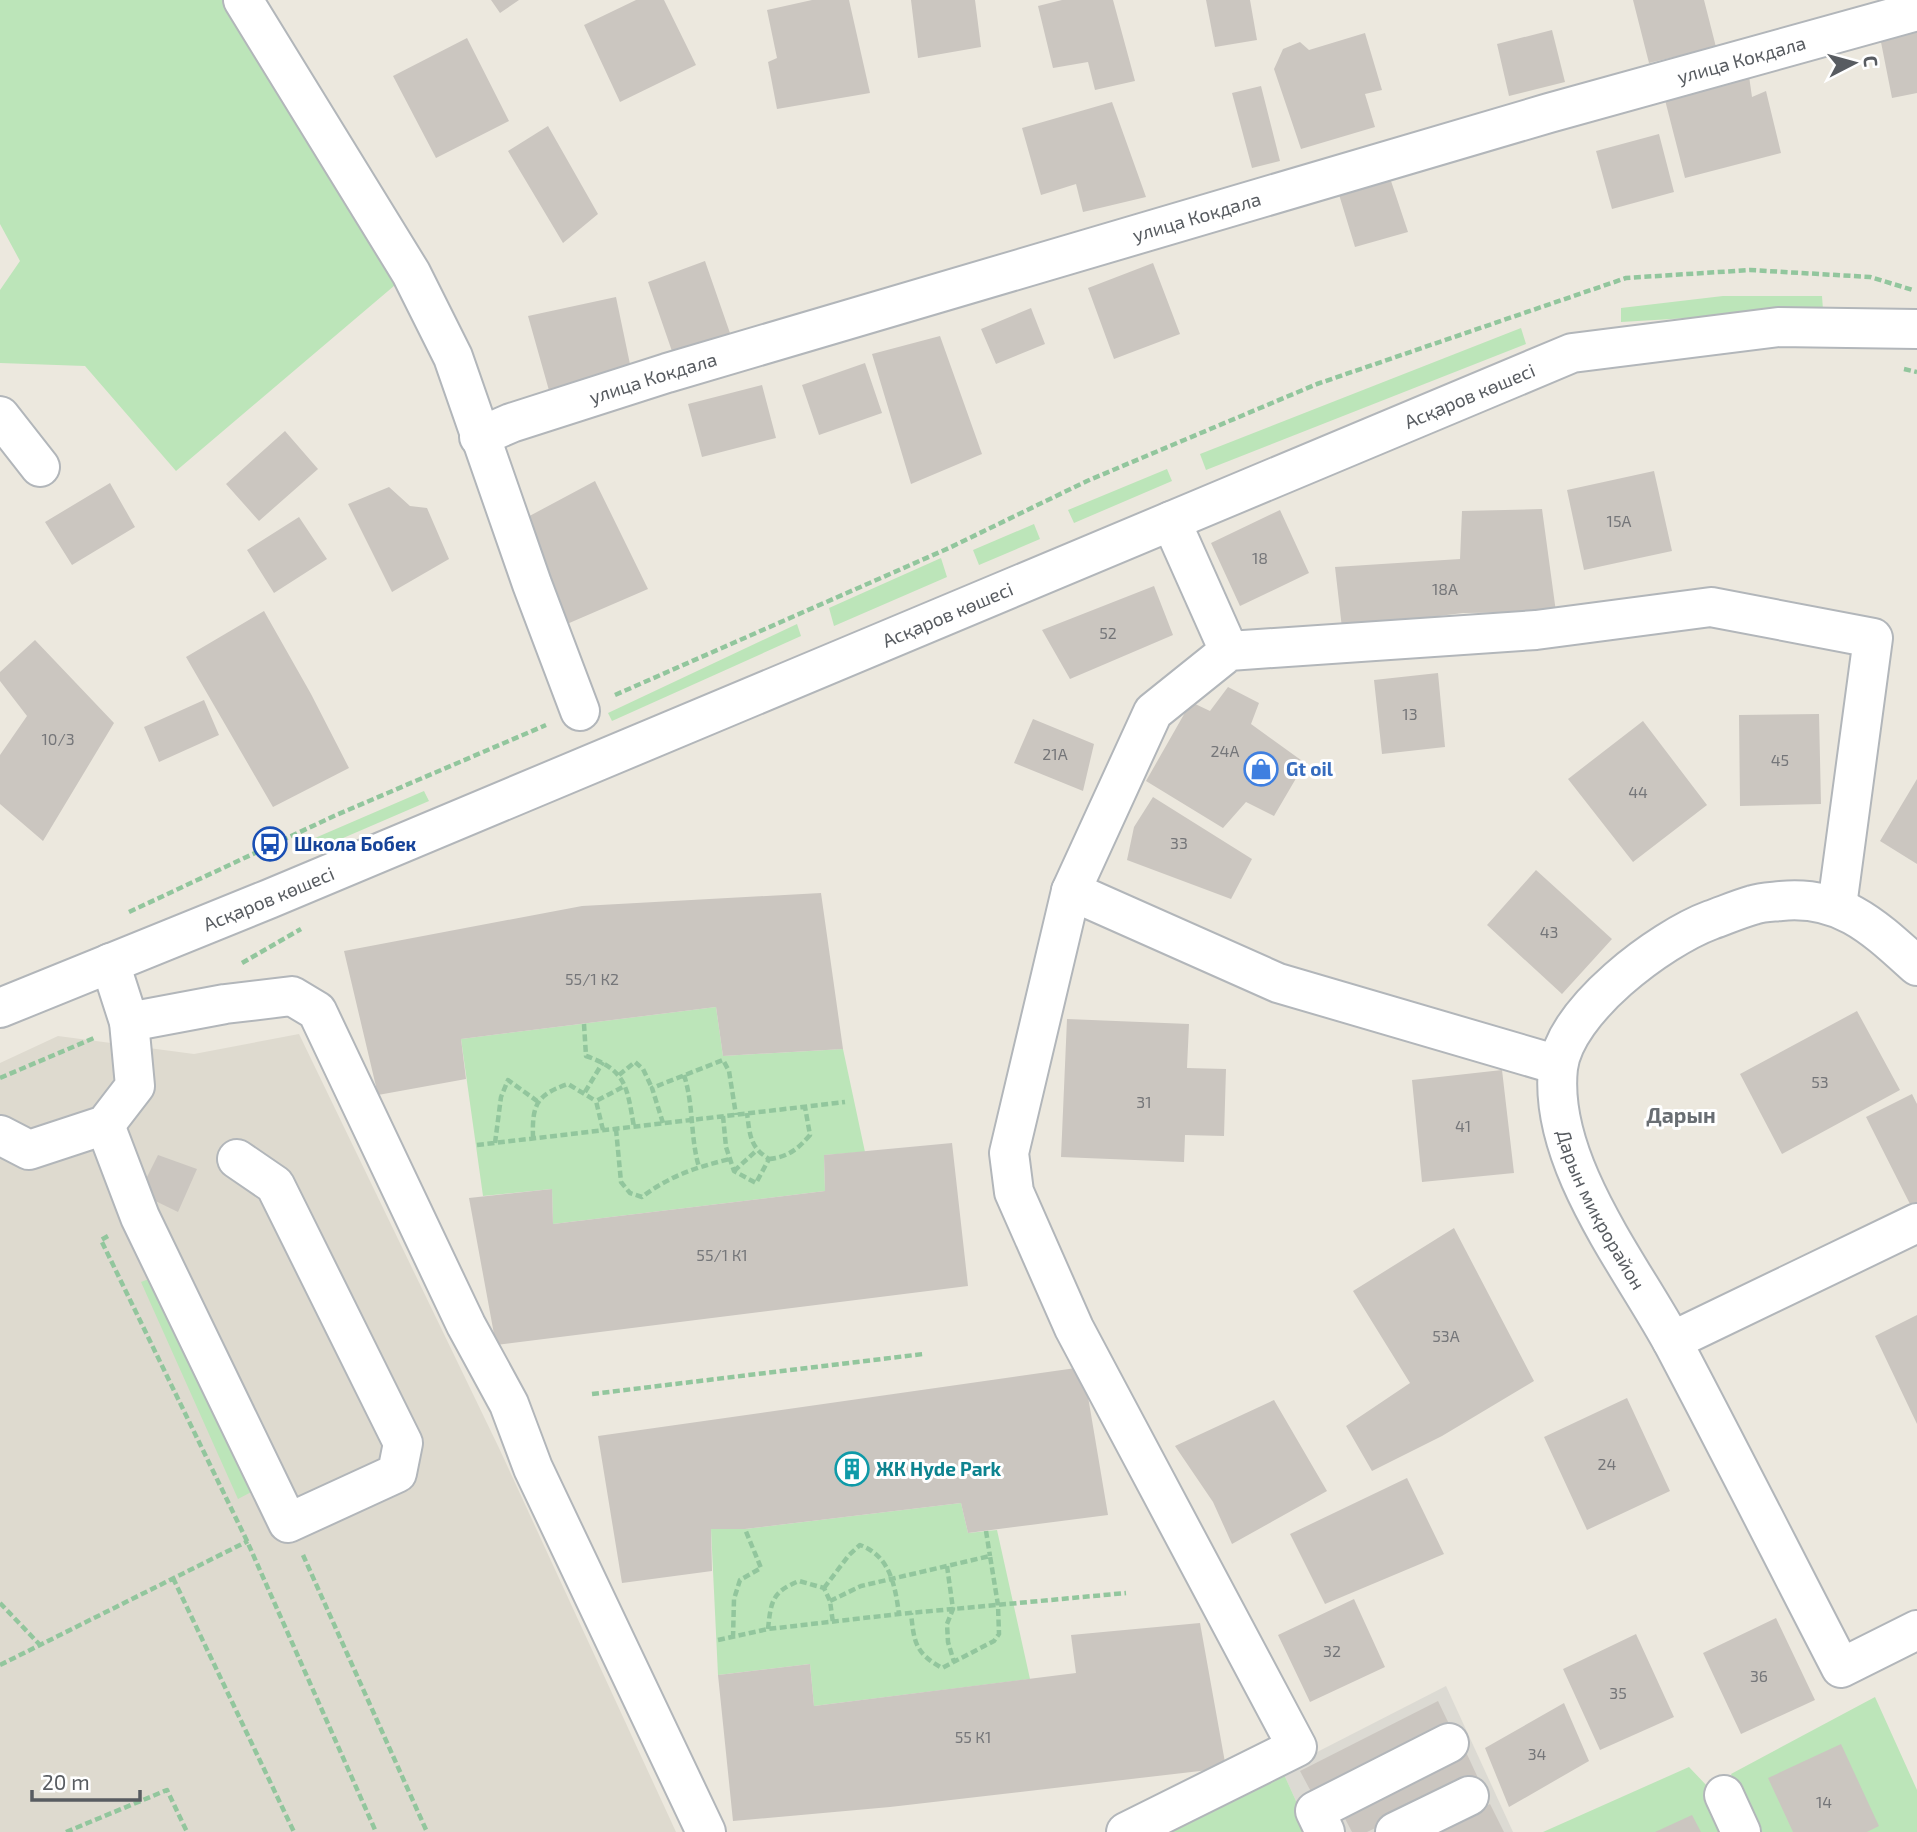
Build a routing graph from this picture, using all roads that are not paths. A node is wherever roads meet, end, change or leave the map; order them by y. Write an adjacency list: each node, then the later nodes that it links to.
1 (243, 0): 5 (street)
2 (1917, 11): 5 (street, улица Кокдала)
3 (1917, 329): 7 (street, Асқаров көшесі)
4 (0, 416): 6 (street)
5 (480, 437): 9 (street)
6 (40, 467)
7 (1171, 521): 8 (street); 12 (street, Асқаров көшесі)
8 (1229, 651): 10 (street); 11 (street)
9 (580, 711)
10 (1071, 891): 16 (street); 27 (street)
11 (1837, 906): 13 (street, Дарын микрорайон); 16 (street, Дарын микрорайон)
12 (110, 963): 14 (street, Асқаров көшесі); 15 (street)
13 (1917, 966)
14 (0, 1009)
15 (129, 1022): 17 (street); 26 (street)
16 (1558, 1065): 21 (street, Дарын микрорайон)
17 (104, 1125): 18 (street); 19 (street)
18 (0, 1135)
19 (237, 1159)
20 (1917, 1223): 21 (street)
21 (1672, 1341): 22 (street, Дарын микрорайон)
22 (1917, 1630)
23 (1449, 1743): 28 (street)
24 (1469, 1796): 29 (street)
25 (1724, 1796): 30 (street)
26 (706, 1832)
27 (1126, 1832)
28 (1325, 1832)
29 (1395, 1832)
30 (1741, 1832)

